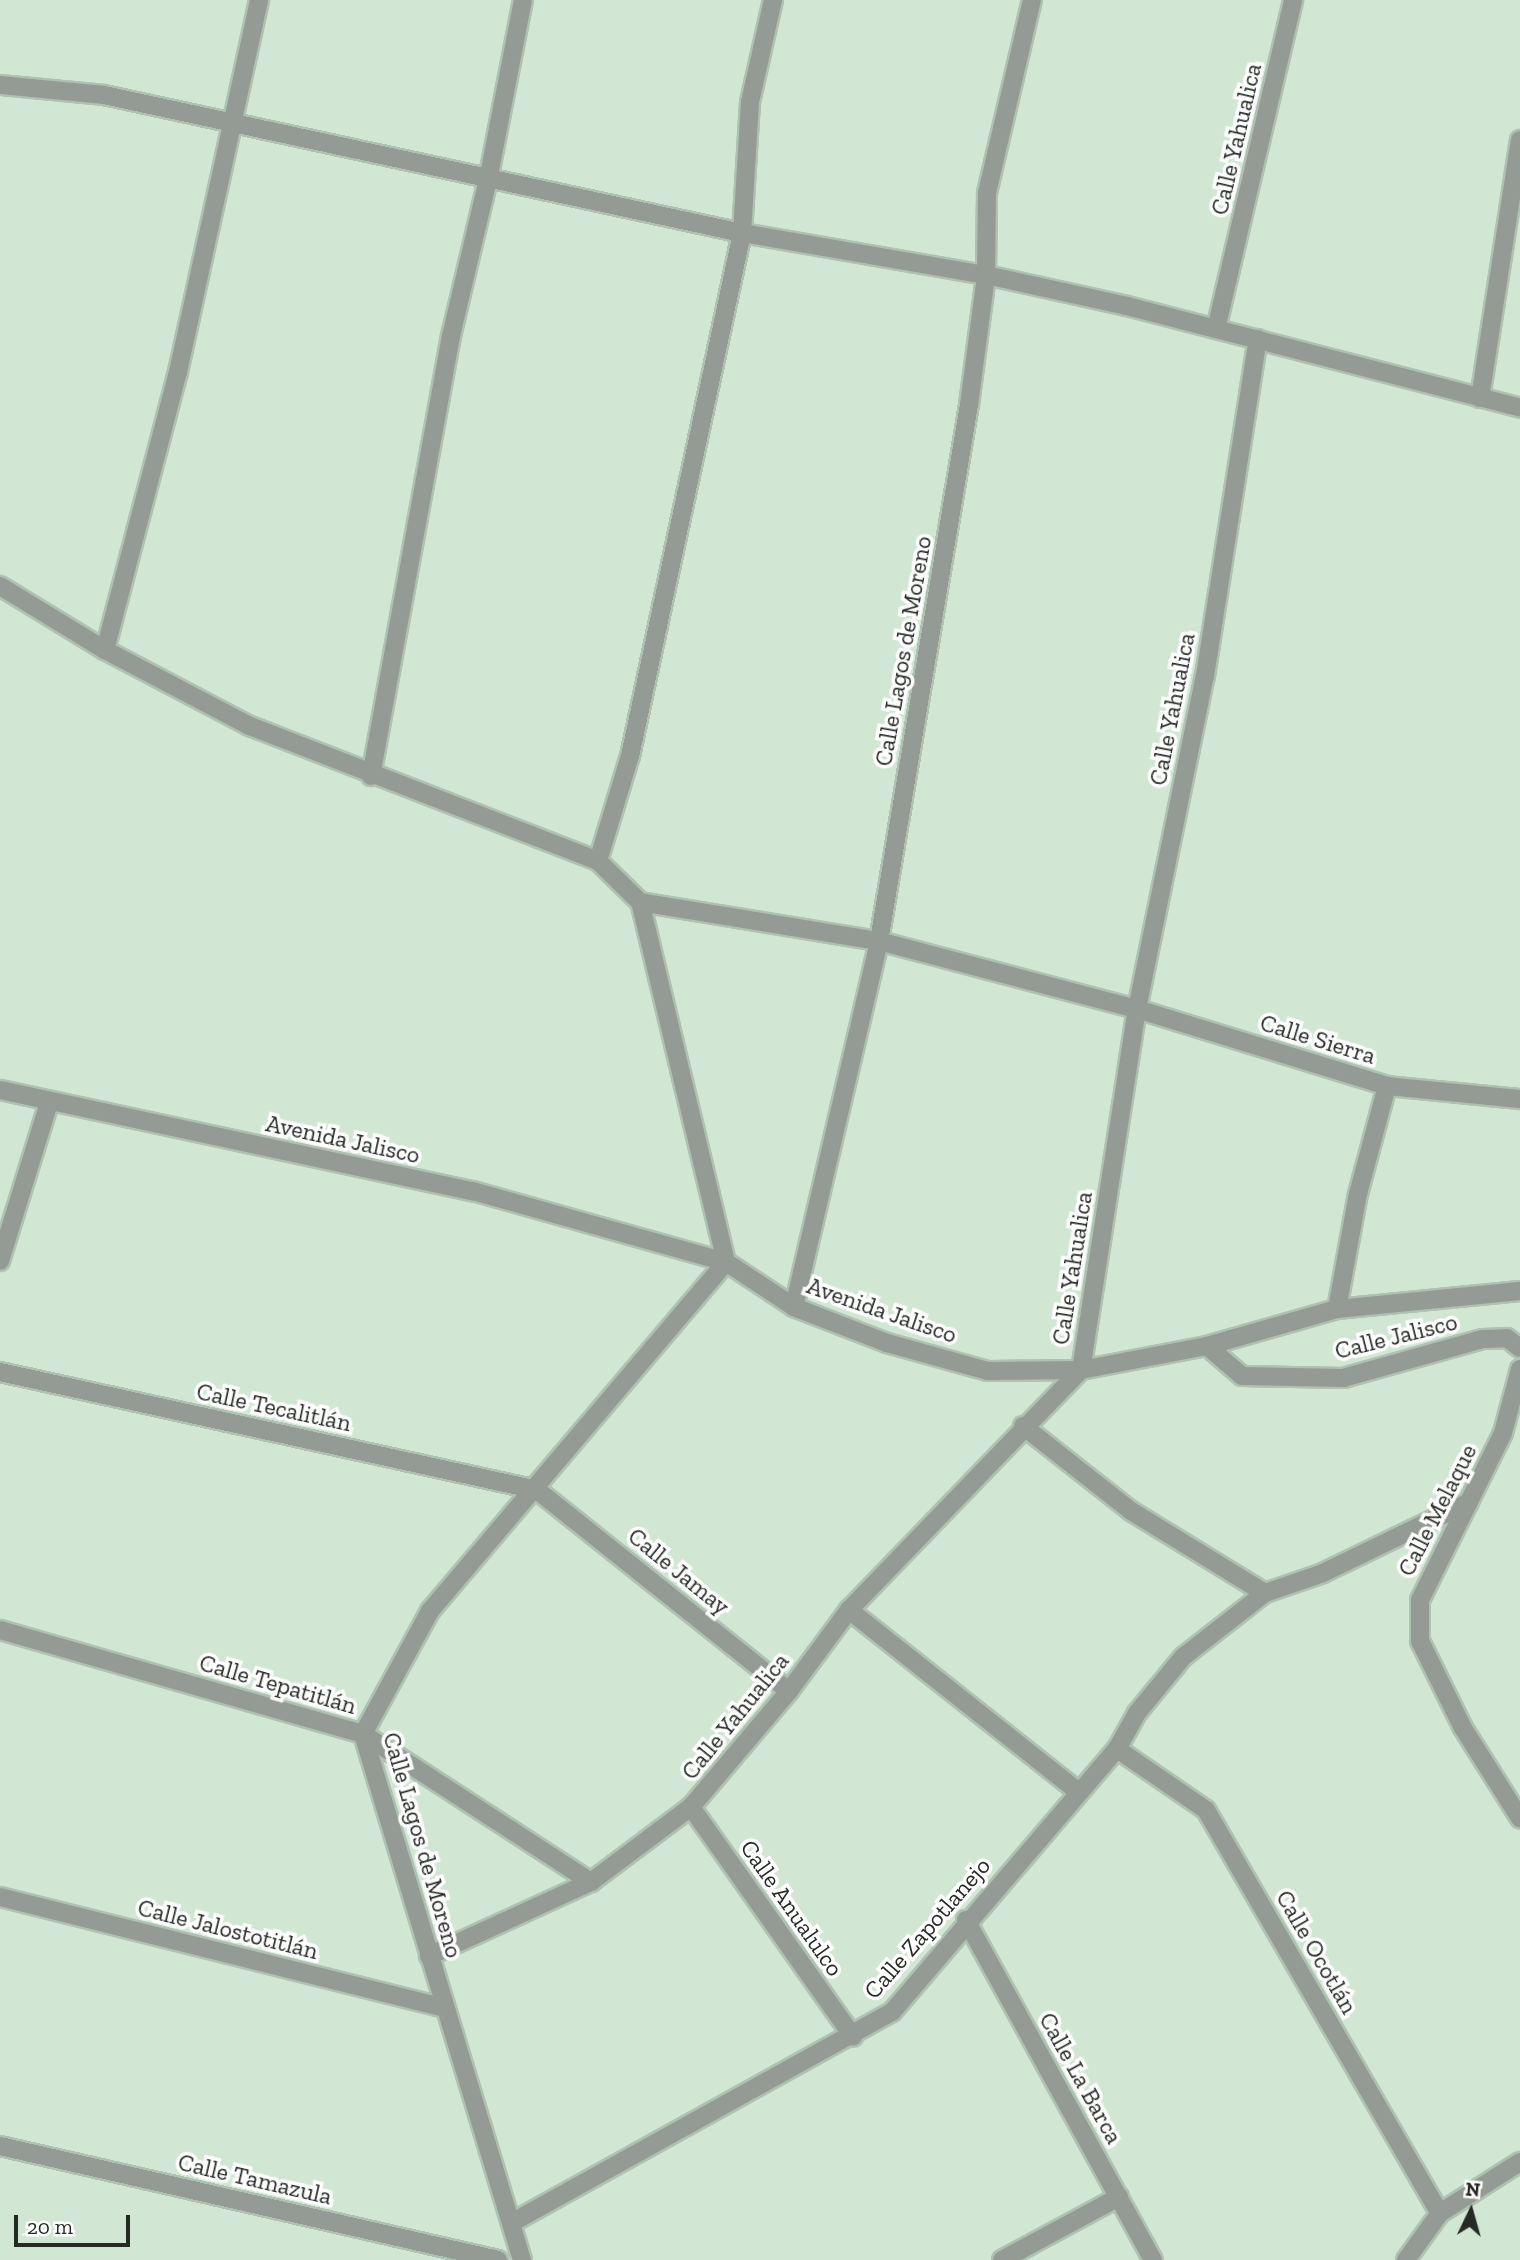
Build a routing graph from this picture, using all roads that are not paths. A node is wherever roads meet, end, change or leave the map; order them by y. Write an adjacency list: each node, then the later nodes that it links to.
1 (259, 0): 7 (street)
2 (523, 0): 9 (street)
3 (773, 0): 10 (street)
4 (1032, 0): 11 (street, Calle Lagos de Moreno)
5 (1293, 0): 12 (street, Calle Yahualica)
6 (0, 85): 7 (street)
7 (229, 122): 9 (street); 17 (street)
8 (1520, 140): 14 (street)
9 (488, 180): 10 (street); 18 (street)
10 (742, 233): 11 (street); 19 (street)
11 (986, 275): 12 (street); 21 (street, Calle Lagos de Moreno)
12 (1216, 329): 13 (street)
13 (1258, 339): 14 (street); 22 (street, Calle Yahualica)
14 (1480, 398): 15 (street)
15 (1520, 408)
16 (0, 586): 17 (street)
17 (105, 650): 18 (street)
18 (371, 776): 19 (street)
19 (598, 861): 20 (street)
20 (640, 902): 21 (street, Calle Sierra); 28 (street)
21 (879, 941): 22 (street, Calle Sierra); 30 (street, Calle Lagos de Moreno)
22 (1137, 1009): 23 (street, Calle Sierra); 35 (street, Calle Yahualica)
23 (1387, 1086): 25 (street); 31 (street, Calle Sierra)
24 (0, 1090): 26 (street, Avenida Jalisco)
25 (1520, 1099)
26 (48, 1103): 27 (street); 28 (street, Avenida Jalisco)
27 (0, 1261)
28 (726, 1262): 30 (street, Avenida Jalisco); 38 (street, Calle Lagos de Moreno)
29 (1520, 1291): 31 (street, Avenida Jalisco)
30 (794, 1307): 35 (street, Avenida Jalisco)
31 (1337, 1309): 32 (street, Avenida Jalisco)
32 (1207, 1346): 33 (street, Calle Jalisco); 35 (street, Avenida Jalisco)
33 (1520, 1348)
34 (1520, 1369): 39 (street, Calle Melaque)
35 (1081, 1370): 37 (street, Calle Yahualica)
36 (0, 1372): 38 (street, Calle Tecalitlán)
37 (1023, 1426): 40 (street); 41 (street, Calle Yahualica)
38 (537, 1490): 43 (street, Calle Jamay); 44 (street, Calle Lagos de Moreno)
39 (1469, 1502): 40 (street, Calle Zapotlanejo); 48 (street, Calle Melaque)
40 (1265, 1593): 45 (street, Calle Zapotlanejo)
41 (849, 1610): 43 (street, Calle Yahualica); 46 (street)
42 (0, 1630): 44 (street, Calle Tepatitlán)
43 (789, 1691): 47 (street, Calle Yahualica)
44 (363, 1734): 49 (street, Calle Tepatitlán); 52 (street, Calle Lagos de Moreno)
45 (1117, 1749): 46 (street, Calle Zapotlanejo); 58 (street, Calle Ocotlán)
46 (1077, 1791): 51 (street, Calle Zapotlanejo)
47 (691, 1808): 49 (street, Calle Yahualica); 54 (street, Calle Anualulco)
48 (1520, 1818)
49 (591, 1882): 52 (street, Calle Yahualica)
50 (0, 1897): 53 (street, Calle Jalostotitlán)
51 (966, 1920): 54 (street, Calle Zapotlanejo); 57 (street, Calle La Barca)
52 (429, 1956): 53 (street, Calle Lagos de Moreno)
53 (444, 2008): 59 (street, Calle Lagos de Moreno)
54 (853, 2036): 59 (street, Calle Zapotlanejo)
55 (0, 2146): 60 (street, Calle Tamazula)
56 (1520, 2162): 58 (street)
57 (1119, 2197): 62 (street); 63 (street, Calle La Barca)
58 (1440, 2213): 64 (street)
59 (513, 2222): 61 (street, Calle Lagos de Moreno)
60 (498, 2260)
61 (522, 2260)
62 (1002, 2260)
63 (1153, 2260)
64 (1406, 2260)

